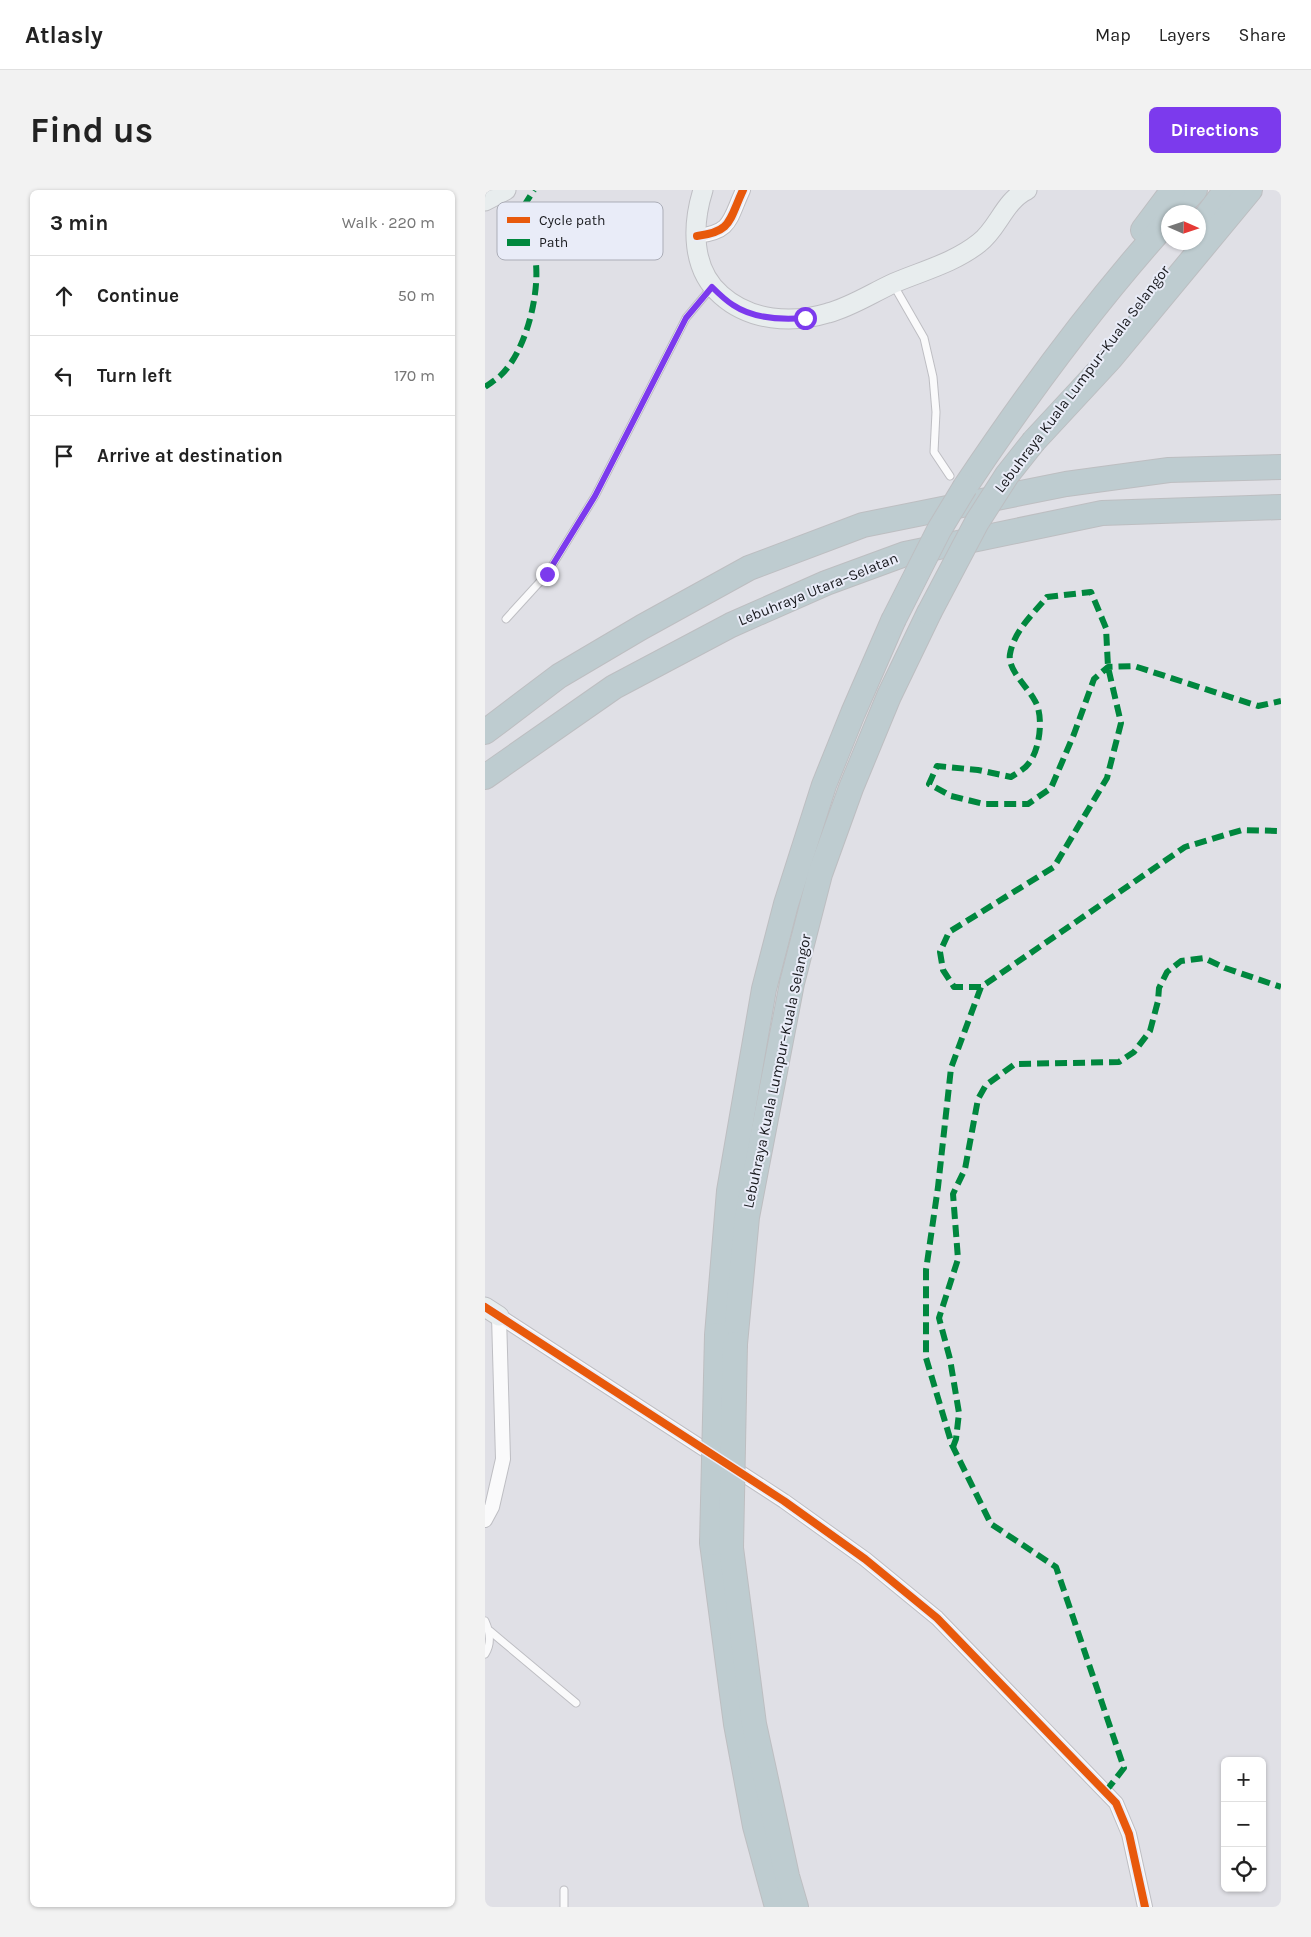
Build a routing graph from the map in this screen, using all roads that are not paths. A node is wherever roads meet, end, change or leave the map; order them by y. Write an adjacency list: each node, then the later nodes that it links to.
1 (506, 190): 9 (main road)
2 (703, 190): 13 (main road)
3 (743, 190): 13 (street)
4 (1027, 190): 16 (main road)
5 (1173, 190): 15 (highway)
6 (1195, 190): 10 (highway)
7 (1226, 190): 11 (highway)
8 (1250, 190): 18 (highway)
9 (485, 201)
10 (1181, 205)
11 (1206, 217)
12 (1161, 229): 15 (highway, Lebuhraya Kuala Lumpur–Kuala Selangor)
13 (697, 236): 17 (main road)
14 (1180, 250): 18 (highway, Lebuhraya Kuala Lumpur–Kuala Selangor)
15 (1119, 276): 26 (highway, Lebuhraya Kuala Lumpur–Kuala Selangor, bridge)
16 (893, 284): 17 (main road); 20 (lane)
17 (712, 287): 22 (lane)
18 (1034, 441): 26 (highway, Lebuhraya Kuala Lumpur–Kuala Selangor, bridge)
19 (1281, 467): 23 (highway)
20 (950, 476)
21 (1281, 507): 24 (highway, Lebuhraya Utara–Selatan)
22 (506, 619)
23 (485, 732)
24 (485, 777)
25 (492, 1311): 27 (street); 37 (street)
26 (726, 1339): 28 (highway, Lebuhraya Kuala Lumpur–Kuala Selangor, bridge)
27 (485, 1520)
28 (722, 1546): 35 (highway, Lebuhraya Kuala Lumpur–Kuala Selangor); 36 (highway, Lebuhraya Kuala Lumpur–Kuala Selangor)
29 (485, 1620): 30 (lane)
30 (490, 1631): 31 (lane); 32 (lane)
31 (485, 1654)
32 (575, 1703)
33 (564, 1890): 34 (lane)
34 (564, 1907)
35 (777, 1907)
36 (796, 1907)
37 (1145, 1907)

